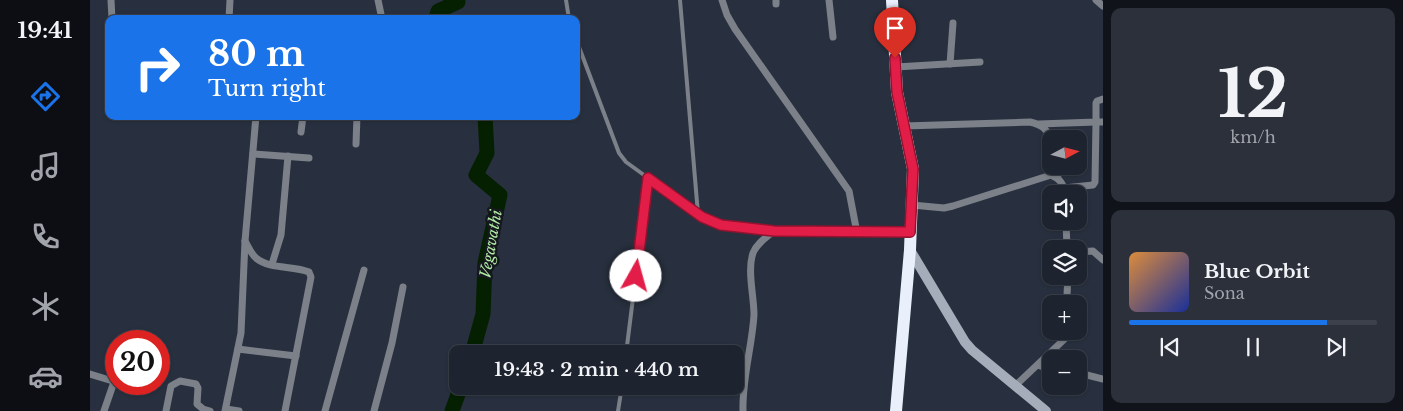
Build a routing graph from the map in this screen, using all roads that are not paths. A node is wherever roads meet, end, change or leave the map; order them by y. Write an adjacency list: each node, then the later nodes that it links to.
1 (111, 0): 11 (street)
2 (230, 0): 12 (street)
3 (378, 0): 13 (street)
4 (566, 0): 14 (lane)
5 (680, 0): 41 (lane)
6 (722, 0): 44 (street)
7 (829, 0): 16 (street)
8 (892, 0): 20 (highway)
9 (1096, 0): 10 (street)
10 (1103, 6)
11 (112, 15)
12 (228, 15)
13 (381, 15)
14 (568, 15)
15 (953, 23): 19 (street)
16 (833, 37)
17 (580, 50): 36 (lane)
18 (980, 62): 19 (street)
19 (950, 64): 20 (street)
20 (896, 67): 27 (highway)
21 (1103, 99): 25 (street)
22 (256, 120): 31 (street)
23 (303, 120): 29 (street)
24 (357, 120): 30 (street)
25 (1099, 122): 26 (street); 35 (street)
26 (1040, 124): 27 (street); 28 (street)
27 (904, 126): 40 (highway)
28 (1047, 130)
29 (302, 132)
30 (356, 144)
31 (253, 154): 32 (street); 45 (street)
32 (288, 156): 33 (street); 49 (street)
33 (309, 158)
34 (1058, 175): 37 (street)
35 (1100, 176): 39 (street)
36 (648, 178): 41 (lane); 53 (lane)
37 (1058, 178): 38 (street); 40 (street)
38 (1061, 185)
39 (1087, 186)
40 (912, 205): 43 (highway)
41 (698, 214): 42 (lane)
42 (774, 231): 44 (street); 75 (street)
43 (910, 232): 44 (street); 46 (highway)
44 (857, 233)
45 (245, 241): 49 (street); 54 (street)
46 (910, 250): 62 (street); 76 (highway)
47 (1087, 251): 48 (street)
48 (1103, 260)
49 (272, 264): 55 (street)
50 (364, 270): 72 (street)
51 (403, 287): 73 (street)
52 (1064, 340): 56 (street)
53 (627, 345)
54 (238, 349): 55 (street); 66 (street)
55 (296, 356): 71 (street)
56 (1036, 367): 57 (street); 62 (street)
57 (1042, 368)
58 (90, 374): 60 (street)
59 (1087, 375): 61 (street)
60 (105, 379)
61 (1102, 380)
62 (1019, 382): 77 (street)
63 (110, 395): 65 (street)
64 (621, 395): 74 (lane)
65 (104, 409): 67 (street)
66 (226, 410): 70 (street)
67 (113, 411)
68 (166, 411): 69 (street)
69 (210, 411)
70 (239, 411)
71 (285, 411)
72 (326, 411)
73 (374, 411)
74 (618, 411)
75 (743, 411)
76 (896, 411)
77 (1046, 411)

